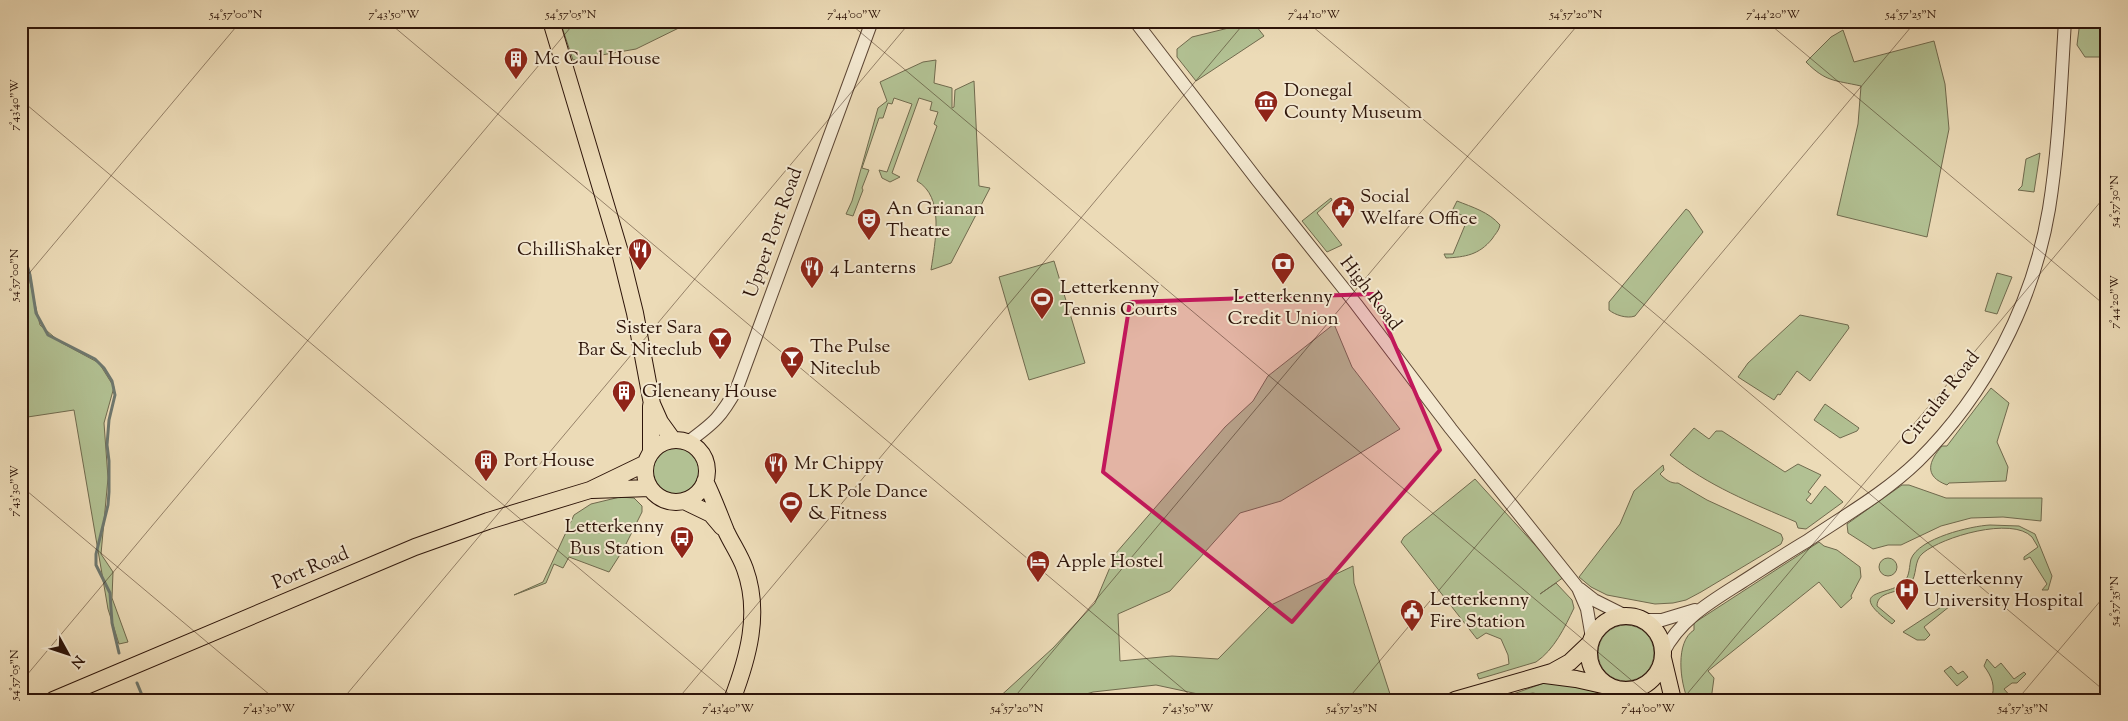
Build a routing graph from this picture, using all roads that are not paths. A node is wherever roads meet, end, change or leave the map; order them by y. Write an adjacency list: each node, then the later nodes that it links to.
1 (551, 21): 5 (main road)
2 (872, 21): 6 (street, Upper Port Road)
3 (1135, 21): 13 (street, High Road)
4 (2065, 21): 14 (street, Circular Road)
5 (652, 404): 6 (main road); 7 (main road)
6 (680, 441): 7 (main road); 8 (main road)
7 (648, 458): 9 (main road); 10 (main road, Port Road)
8 (705, 481): 11 (main road); 12 (main road)
9 (650, 488): 10 (main road, Port Road); 11 (main road)
10 (590, 490): 21 (main road, Port Road)
11 (684, 501): 12 (main road)
12 (727, 533): 22 (main road)
13 (1578, 588): 15 (street); 17 (street)
14 (1703, 606): 16 (street); 18 (street)
15 (1624, 615): 16 (main road); 17 (main road)
16 (1644, 620): 18 (main road)
17 (1591, 641): 19 (main road); 20 (main road)
18 (1663, 656): 20 (main road); 25 (main road)
19 (1543, 675): 20 (main road); 23 (main road)
20 (1616, 688): 24 (main road)
21 (53, 700)
22 (732, 700)
23 (1455, 700)
24 (1645, 700)
25 (1673, 700)

